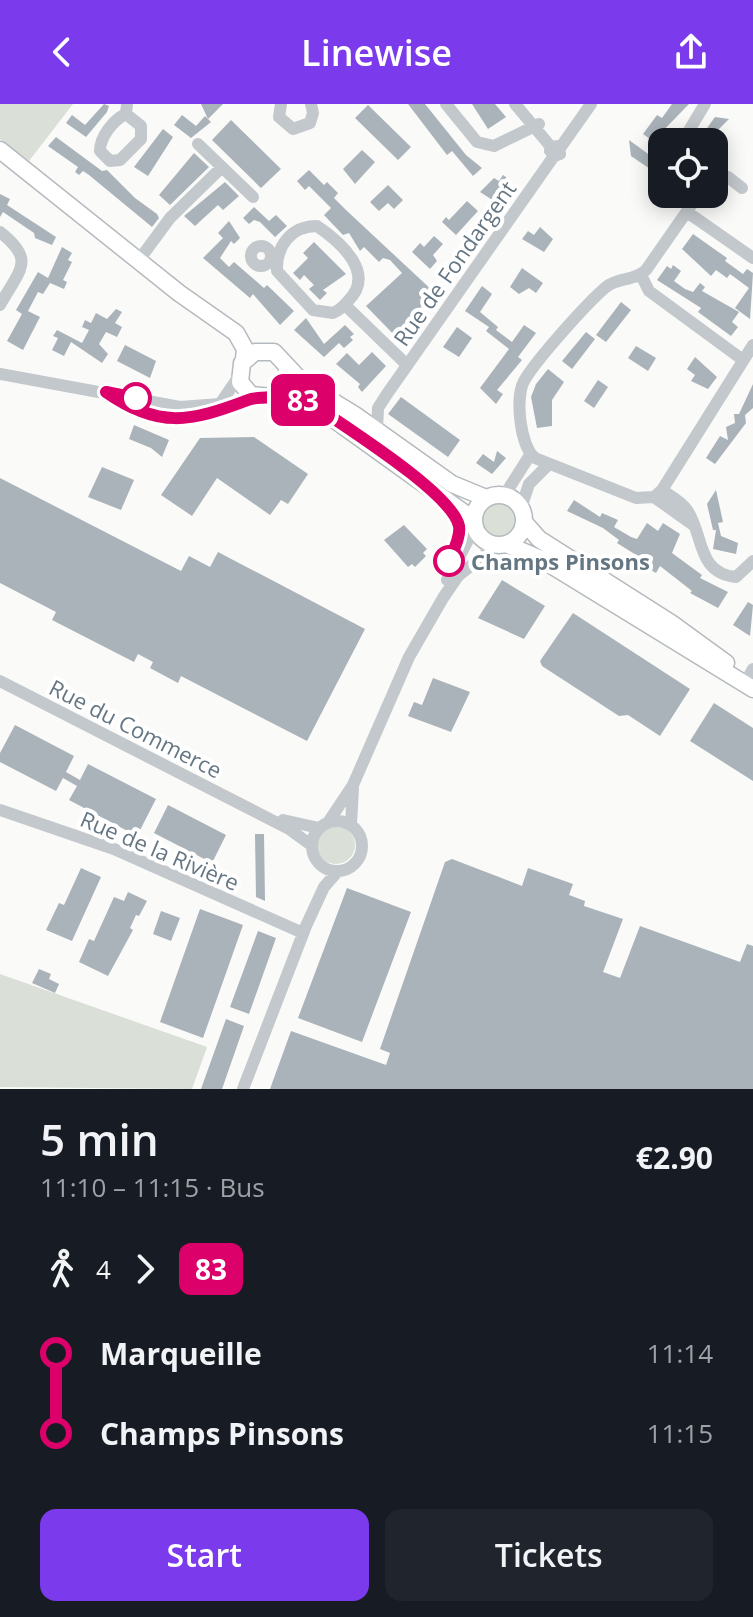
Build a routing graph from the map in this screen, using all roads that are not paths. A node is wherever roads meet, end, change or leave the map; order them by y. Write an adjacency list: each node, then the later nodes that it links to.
1 (281, 104): 2 (street)
2 (311, 104)
3 (446, 104): 7 (street)
4 (515, 104): 7 (street)
5 (591, 104): 11 (street, Rue de Fondargent)
6 (705, 104): 8 (street)
7 (536, 126): 11 (street)
8 (690, 128)
9 (198, 144): 12 (street)
10 (0, 150): 20 (main road)
11 (555, 150): 29 (street, Rue de Fondargent)
12 (222, 167): 15 (street); 20 (street)
13 (728, 177): 14 (street)
14 (742, 188)
15 (253, 197)
16 (690, 208): 17 (street)
17 (687, 212): 19 (street); 21 (street)
18 (0, 232): 23 (street)
19 (753, 258)
20 (139, 260): 22 (main road)
21 (641, 275): 28 (street); 39 (street)
22 (167, 281): 26 (main road); 27 (main road)
23 (0, 305)
24 (345, 305): 24 (street); 29 (street)
25 (753, 345): 28 (street)
26 (267, 350): 27 (main road); 30 (main road)
27 (244, 359): 32 (main road)
28 (743, 360): 41 (street)
29 (407, 365): 35 (street, Rue de Fondargent)
30 (287, 367): 34 (main road); 37 (main road)
31 (0, 374): 33 (street)
32 (239, 376): 33 (street); 36 (main road)
33 (106, 392): 36 (street)
34 (278, 394): 36 (main road); 45 (main road)
35 (387, 394): 37 (street, Rue de Fondargent); 38 (street, Rue de Fondargent)
36 (256, 398)
37 (355, 415): 38 (main road)
38 (377, 430): 43 (main road)
39 (530, 455): 40 (street); 42 (street)
40 (549, 464): 41 (street); 44 (street)
41 (658, 493): 47 (street)
42 (504, 496): 43 (main road); 44 (main road)
43 (486, 498): 45 (main road)
44 (522, 515): 46 (main road); 49 (main road)
45 (474, 523): 46 (main road); 48 (street)
46 (502, 544): 48 (street); 49 (main road)
47 (753, 561)
48 (409, 657): 51 (street)
49 (752, 680)
50 (0, 681): 53 (street, Rue du Commerce)
51 (353, 785): 54 (street); 55 (street)
52 (0, 810): 59 (street, Rue de la Rivière)
53 (253, 812): 54 (street, Rue du Commerce); 56 (street, Rue du Commerce)
54 (324, 824): 55 (street); 56 (street)
55 (351, 824): 58 (street)
56 (311, 845): 57 (street)
57 (321, 865): 58 (street); 59 (street)
58 (338, 871): 59 (street)
59 (304, 930): 60 (street)
60 (243, 1089)

